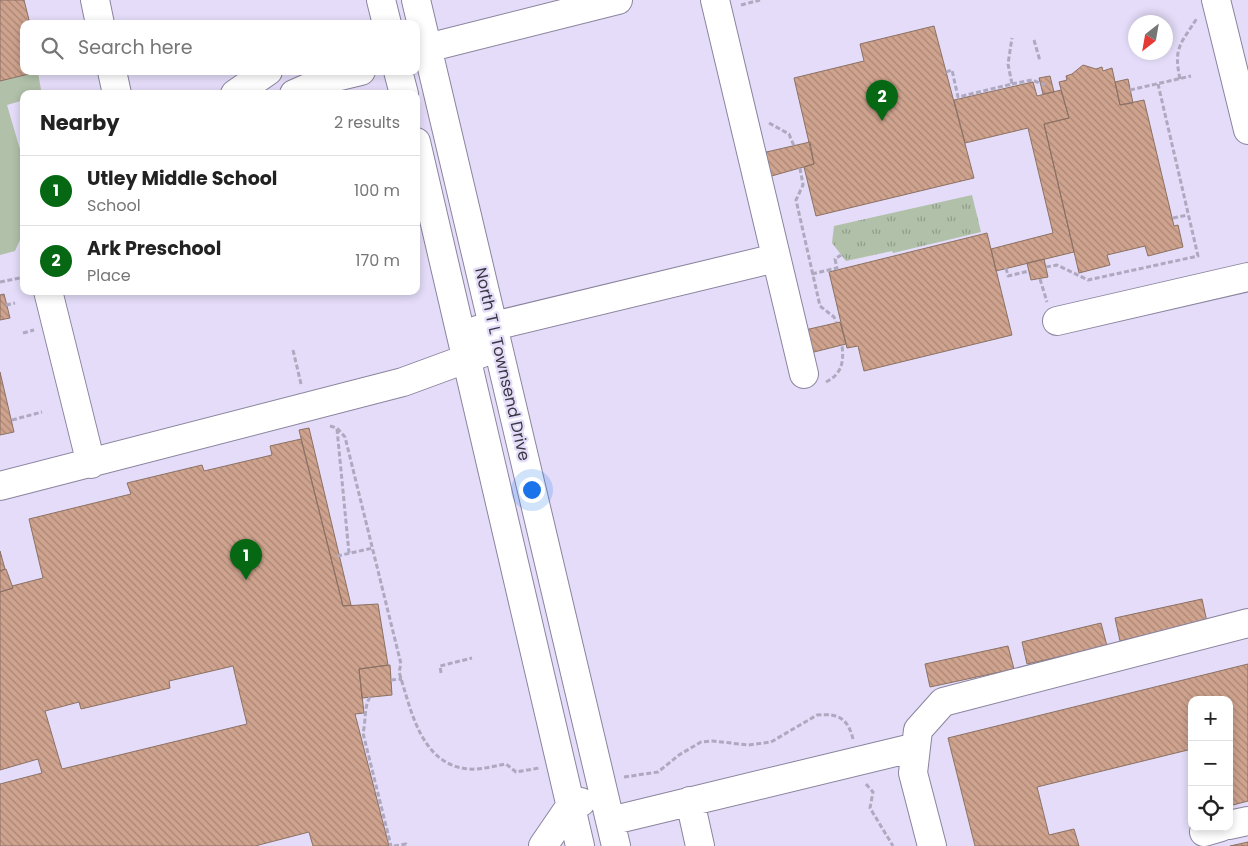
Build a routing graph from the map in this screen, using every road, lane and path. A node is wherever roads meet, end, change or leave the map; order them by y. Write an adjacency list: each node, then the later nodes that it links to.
1 (95, 0): 7 (street)
2 (381, 0): 8 (street)
3 (416, 0): 9 (street, North T L Townsend Drive)
4 (618, 0): 12 (street)
5 (715, 0): 35 (street)
6 (1208, 5): 20 (path); 29 (street)
7 (99, 20)
8 (385, 20)
9 (418, 20)
10 (1012, 38): 21 (path)
11 (1034, 40): 13 (path)
12 (420, 48): 48 (street, North T L Townsend Drive)
13 (1040, 61)
14 (946, 72): 21 (path)
15 (113, 75): 24 (street)
16 (262, 75): 25 (street)
17 (344, 75): 26 (street)
18 (399, 75): 27 (street)
19 (1191, 76): 20 (path)
20 (1180, 79): 22 (path)
21 (1012, 84): 23 (path)
22 (1158, 84): 28 (path); 32 (path)
23 (1046, 85)
24 (116, 90)
25 (241, 90)
26 (303, 90)
27 (403, 90)
28 (1130, 90)
29 (1248, 130)
30 (420, 159): 49 (street, North T L Townsend Drive)
31 (800, 168): 39 (path)
32 (1188, 214): 33 (path); 36 (path)
33 (1172, 218)
34 (841, 255): 39 (path)
35 (776, 258): 48 (street); 52 (street)
36 (1046, 267)
37 (1006, 268): 38 (path)
38 (1029, 271)
39 (812, 274): 46 (path)
40 (1248, 277): 47 (street)
41 (20, 278): 42 (path)
42 (0, 282)
43 (49, 295): 58 (street)
44 (16, 302): 45 (path)
45 (6, 305)
46 (836, 322)
47 (1058, 322)
48 (497, 337): 49 (street); 75 (street, North T L Townsend Drive)
49 (464, 345): 58 (street); 74 (street, North T L Townsend Drive)
50 (842, 346): 52 (path)
51 (294, 350): 53 (path)
52 (812, 379)
53 (302, 387)
54 (42, 412): 55 (path)
55 (12, 420)
56 (325, 424): 57 (path)
57 (337, 428): 60 (path); 61 (path)
58 (91, 464): 59 (street)
59 (0, 486)
60 (372, 548): 61 (path); 67 (path)
61 (349, 553): 62 (path)
62 (337, 556)
63 (1248, 623): 70 (street)
64 (472, 658): 65 (path)
65 (441, 673)
66 (391, 680): 67 (path)
67 (403, 681): 71 (path)
68 (370, 697): 78 (path)
69 (854, 744): 75 (path)
70 (916, 748): 73 (street); 84 (street)
71 (545, 767)
72 (862, 776): 83 (path)
73 (690, 802): 75 (street); 82 (street)
74 (571, 804): 75 (street); 80 (street); 81 (street, North T L Townsend Drive)
75 (612, 810)
76 (1248, 821): 77 (street)
77 (1233, 824)
78 (392, 846): 79 (path)
79 (407, 846)
80 (543, 846)
81 (580, 846)
82 (700, 846)
83 (893, 846)
84 (932, 846)

